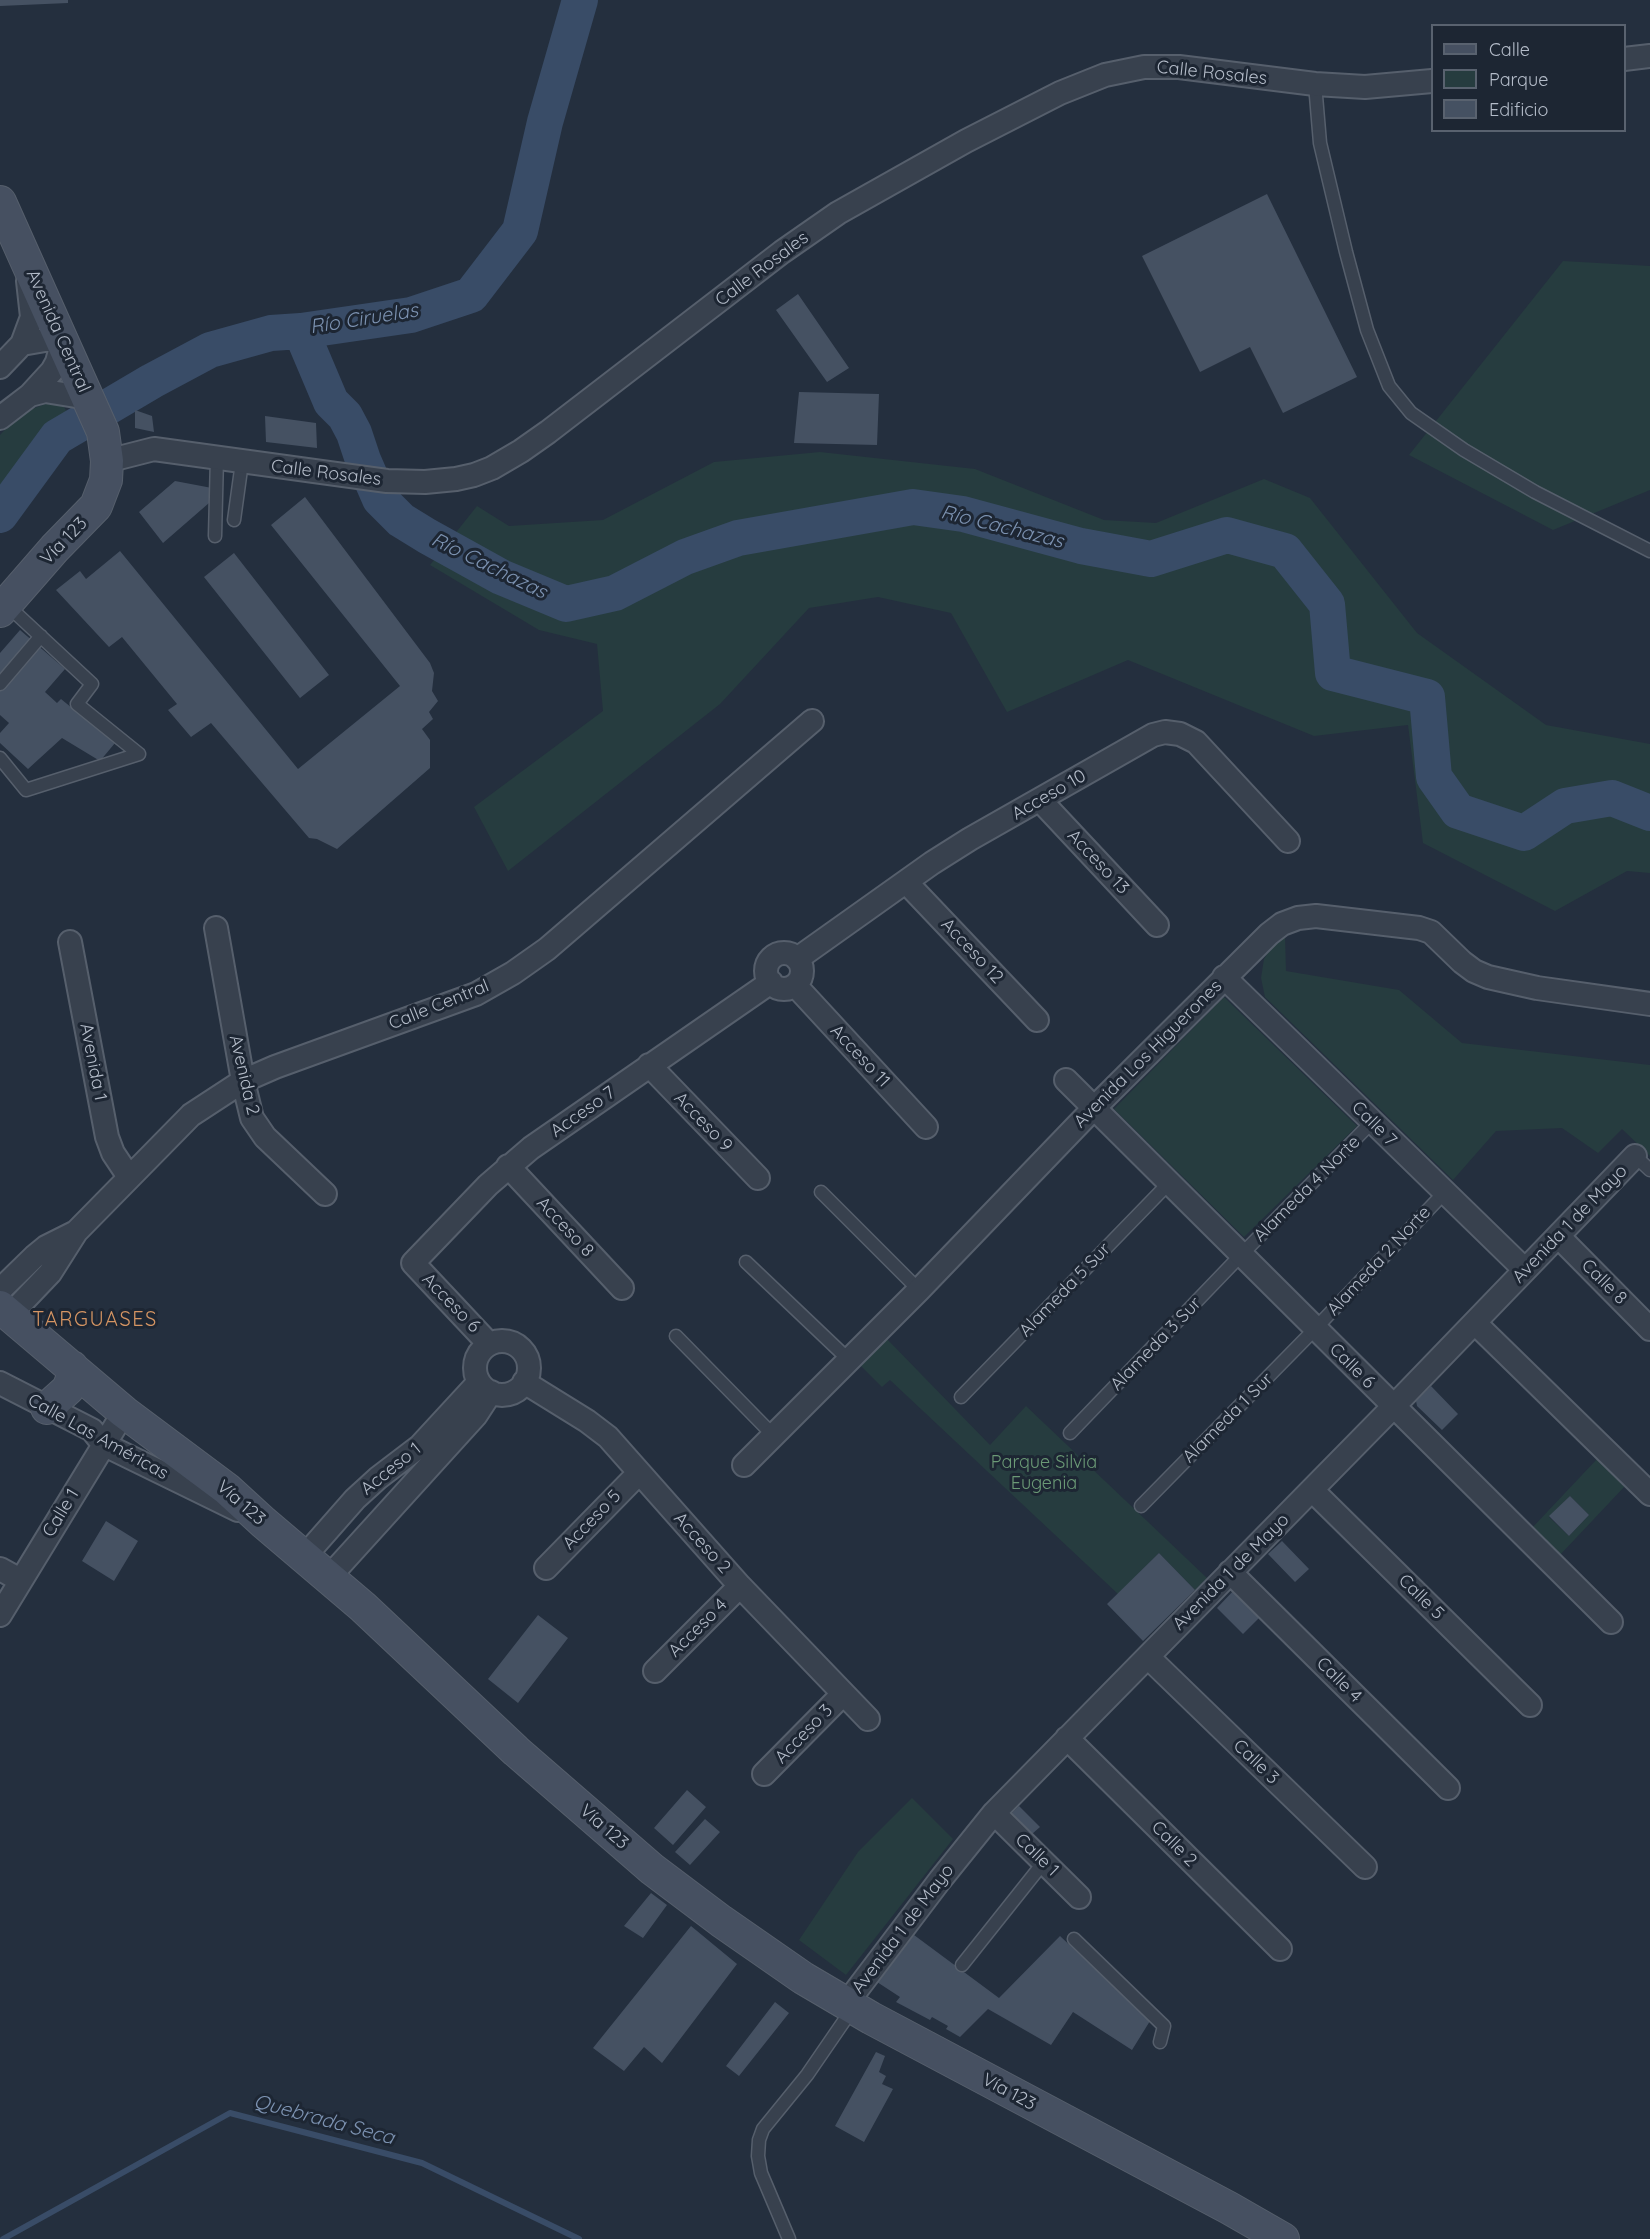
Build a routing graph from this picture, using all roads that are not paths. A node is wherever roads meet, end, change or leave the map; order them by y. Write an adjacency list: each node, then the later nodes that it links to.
1 (1650, 56): 2 (street)
2 (1626, 59)
3 (1431, 81): 4 (street, Calle Rosales)
4 (1315, 84): 15 (street, Calle Rosales); 18 (lane)
5 (0, 202): 6 (main road, Avenida Central)
6 (23, 254): 7 (main road, Avenida Central); 8 (street)
7 (63, 340): 8 (street); 10 (street); 11 (main road, Avenida Central)
8 (22, 344): 9 (street)
9 (0, 368)
10 (30, 395): 11 (street); 12 (street)
11 (89, 401): 13 (main road, Avenida Central)
12 (0, 418)
13 (105, 447): 14 (street, Calle Rosales); 19 (main road, Vía 123)
14 (217, 457): 15 (street, Calle Rosales); 17 (lane)
15 (242, 462): 16 (lane)
16 (234, 520)
17 (215, 536)
18 (1650, 551)
19 (3, 607): 20 (lane)
20 (41, 636): 21 (lane); 23 (lane)
21 (0, 684)
22 (812, 721): 38 (street, Calle Central)
23 (0, 758)
24 (1040, 800): 25 (street, Acceso 10); 26 (street, Acceso 10); 27 (street, Acceso 13)
25 (1288, 841)
26 (906, 882): 30 (street, Acceso 10); 35 (street, Acceso 12)
27 (1157, 925)
28 (216, 928): 38 (street, Avenida 2)
29 (70, 942): 44 (street, Avenida 1)
30 (797, 959): 32 (street); 33 (street)
31 (1224, 977): 34 (street, Avenida Los Higuerones); 39 (street, Avenida Los Higuerones); 40 (street, Calle 7)
32 (771, 982): 33 (street); 36 (street, Acceso 7)
33 (795, 985): 41 (street, Acceso 11)
34 (1650, 1004)
35 (1037, 1020)
36 (650, 1065): 43 (street, Acceso 7); 45 (street, Acceso 9)
37 (1066, 1080): 39 (street, Calle 6)
38 (243, 1081): 44 (street, Calle Central); 49 (street, Avenida 2)
39 (1094, 1108): 46 (street, Calle 6); 56 (street, Avenida Los Higuerones)
40 (1372, 1122): 48 (street, Calle 7); 51 (lane, Alameda 4 Norte)
41 (926, 1127)
42 (1643, 1163): 50 (street, Avenida 1 de Mayo)
43 (508, 1166): 53 (street, Acceso 7); 55 (street, Acceso 8)
44 (129, 1177): 57 (street, Calle Central)
45 (758, 1178)
46 (1169, 1183): 51 (street, Calle 6); 68 (lane, Alameda 5 Sur)
47 (820, 1192): 56 (lane)
48 (1444, 1193): 54 (street, Calle 7); 59 (lane, Alameda 2 Norte)
49 (325, 1194)
50 (1558, 1236): 54 (street, Avenida 1 de Mayo); 60 (street, Calle 8)
51 (1241, 1255): 59 (street, Calle 6); 72 (lane, Alameda 3 Sur)
52 (746, 1262): 63 (lane)
53 (413, 1263): 62 (street, Acceso 6)
54 (1525, 1270): 58 (street, Avenida 1 de Mayo)
55 (622, 1288)
56 (919, 1290): 63 (street, Avenida Los Higuerones)
57 (3, 1304): 64 (main road, Vía 123)
58 (1475, 1323): 69 (street, Avenida 1 de Mayo); 79 (street)
59 (1315, 1329): 69 (street, Calle 6); 80 (lane, Alameda 1 Sur)
60 (1650, 1329)
61 (676, 1336): 73 (lane)
62 (489, 1344): 65 (street); 67 (street)
63 (849, 1360): 73 (street, Avenida Los Higuerones)
64 (72, 1367): 70 (main road); 71 (main road, Vía 123)
65 (524, 1382): 67 (street); 77 (street, Acceso 2)
66 (0, 1383): 70 (street, Calle Las Américas)
67 (485, 1387): 75 (street, Acceso 1)
68 (961, 1397)
69 (1393, 1407): 78 (street, Avenida 1 de Mayo); 92 (street, Calle 6)
70 (47, 1408): 74 (street, Calle Las Américas)
71 (124, 1412): 74 (street, Calle 1); 82 (main road, Vía 123)
72 (1070, 1432)
73 (773, 1435): 76 (street, Avenida Los Higuerones)
74 (103, 1444): 82 (street, Calle Las Américas); 89 (street, Calle 1)
75 (429, 1453): 81 (street, Acceso 1); 83 (street, Acceso 1)
76 (744, 1465)
77 (639, 1473): 85 (street, Acceso 5); 90 (street, Acceso 2)
78 (1312, 1490): 87 (street, Avenida 1 de Mayo); 96 (street, Calle 5)
79 (1650, 1494)
80 (1141, 1506)
81 (336, 1519): 83 (street); 84 (street, Acceso 1)
82 (263, 1522): 84 (main road, Vía 123)
83 (363, 1540): 88 (street, Acceso 1)
84 (304, 1557): 88 (main road, Vía 123)
85 (546, 1568)
86 (0, 1569): 89 (street)
87 (1230, 1572): 93 (street, Avenida 1 de Mayo); 100 (street, Calle 4)
88 (329, 1577): 108 (main road, Vía 123)
89 (20, 1580): 91 (street, Calle 1)
90 (740, 1586): 94 (street, Acceso 4); 95 (street, Acceso 2)
91 (0, 1615)
92 (1611, 1622)
93 (1148, 1657): 98 (street, Avenida 1 de Mayo); 103 (street, Calle 3)
94 (655, 1671)
95 (843, 1694): 97 (street, Acceso 2); 99 (street, Acceso 3)
96 (1530, 1705)
97 (868, 1719)
98 (1067, 1738): 101 (street, Avenida 1 de Mayo); 106 (street, Calle 2)
99 (764, 1774)
100 (1448, 1788)
101 (994, 1814): 102 (street, Calle 1); 108 (street, Avenida 1 de Mayo)
102 (1044, 1862): 104 (street, Calle 1); 107 (lane)
103 (1365, 1867)
104 (1079, 1897)
105 (1074, 1940): 109 (lane)
106 (1280, 1949)
107 (962, 1965)
108 (850, 2006): 110 (lane); 111 (main road, Vía 123)
109 (1160, 2042)
110 (789, 2239)
111 (1283, 2239)

